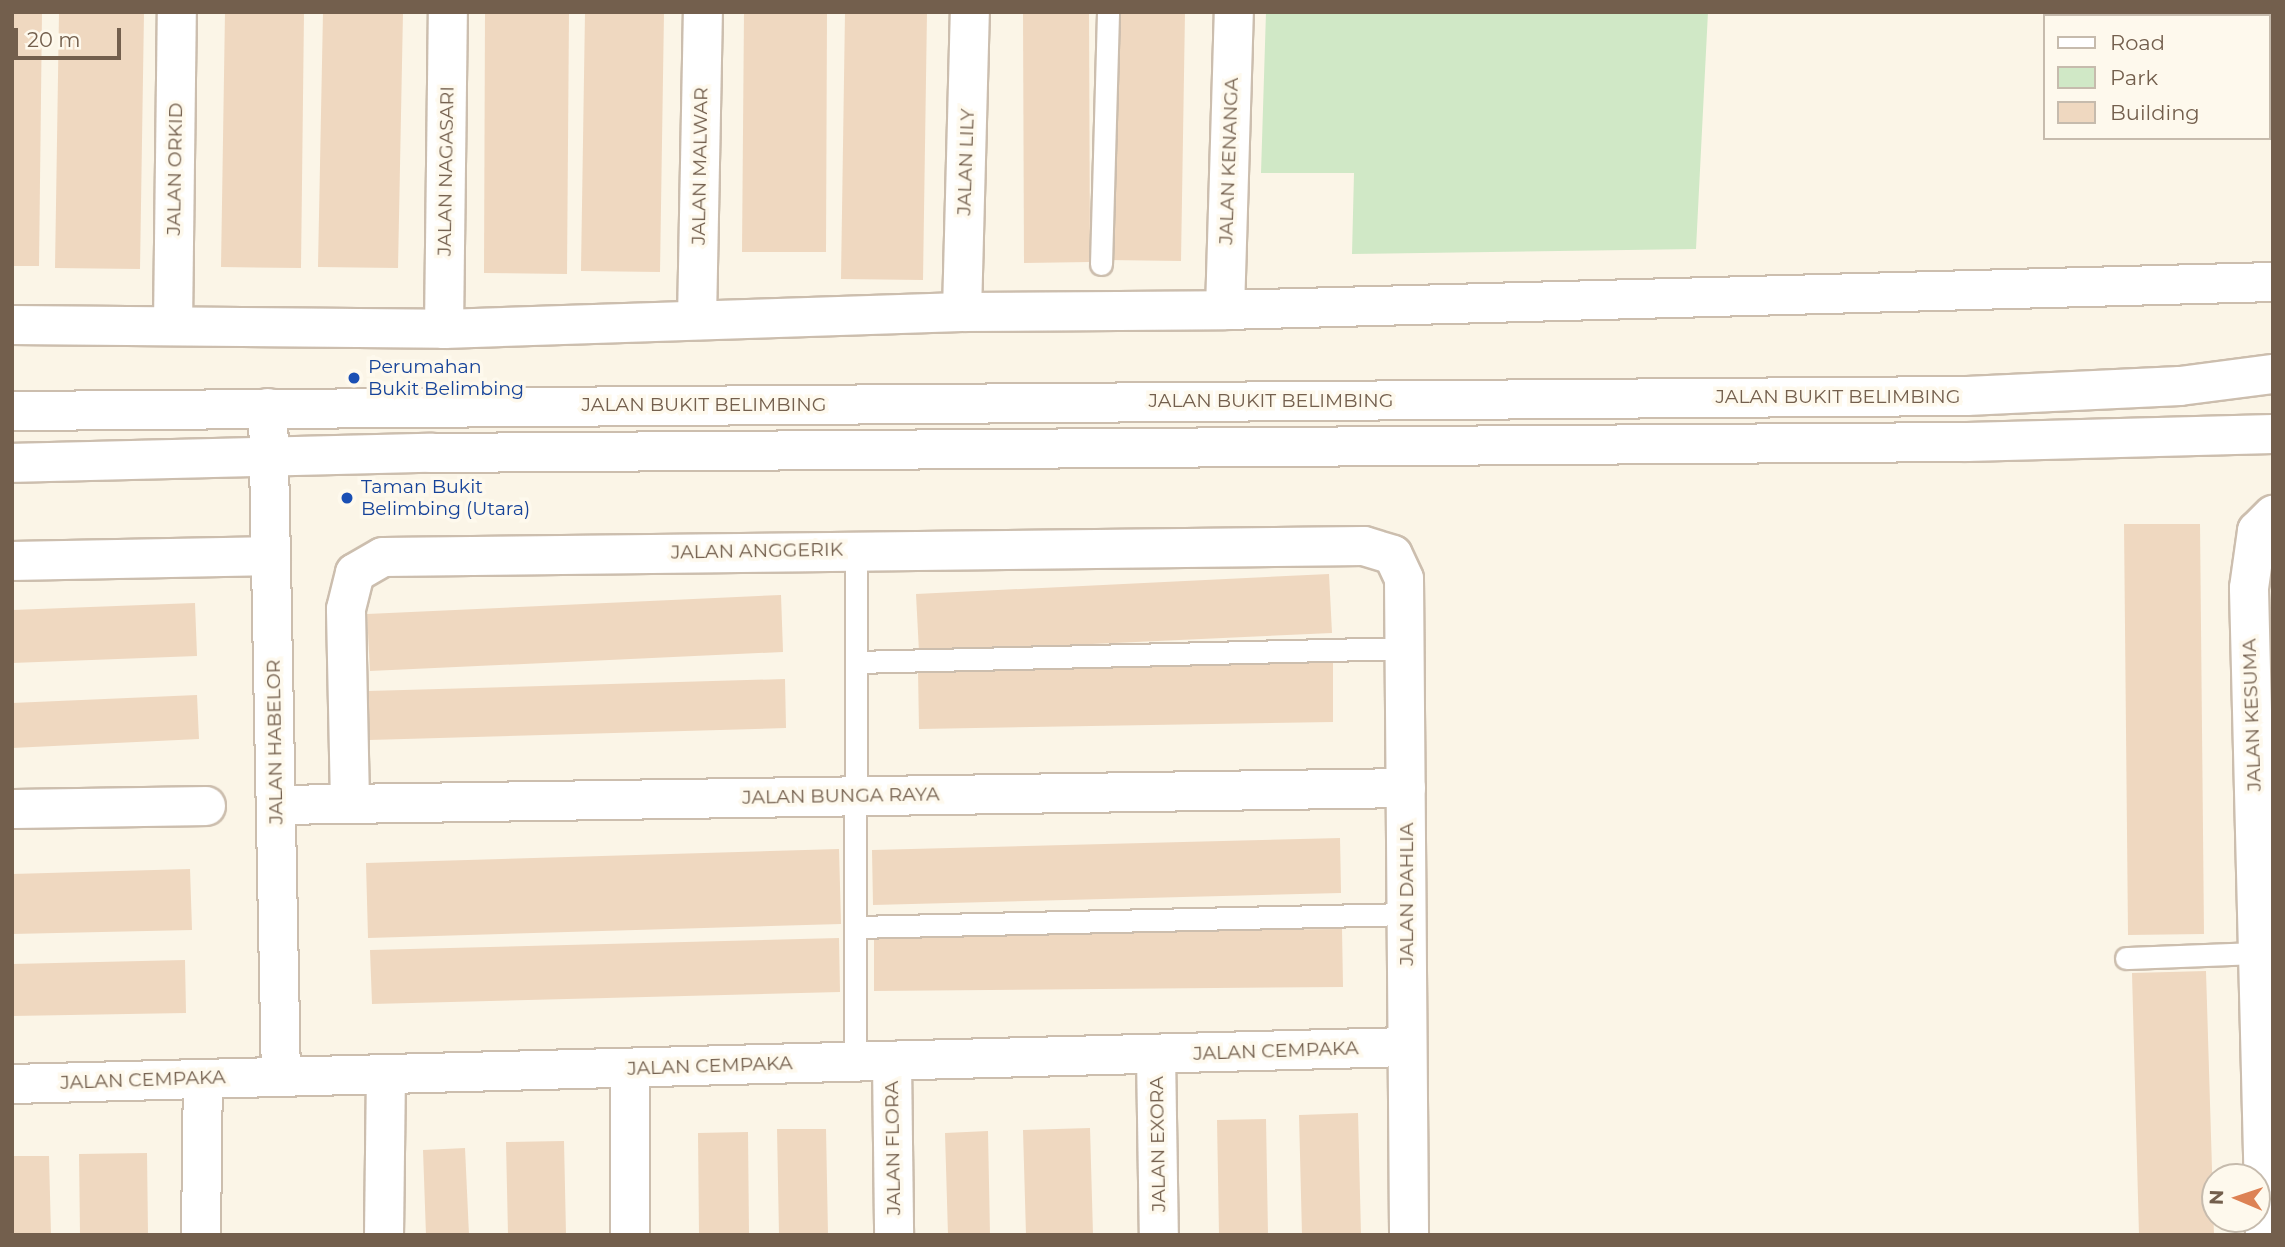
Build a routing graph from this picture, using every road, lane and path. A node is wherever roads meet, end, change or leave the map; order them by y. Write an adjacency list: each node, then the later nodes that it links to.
1 (177, 12): 13 (street, JALAN ORKID)
2 (448, 12): 14 (street, JALAN NAGASARI)
3 (703, 12): 11 (street, JALAN MALWAR)
4 (970, 12): 10 (street, JALAN LILY)
5 (1108, 12): 7 (lane)
6 (1234, 12): 9 (street, JALAN KENANGA)
7 (1101, 264)
8 (2273, 282): 9 (street)
9 (1225, 310): 10 (street)
10 (962, 312): 11 (street)
11 (697, 320): 14 (street)
12 (12, 325): 13 (street)
13 (173, 325): 14 (street)
14 (444, 329)
15 (2273, 374): 16 (street, JALAN BUKIT BELIMBING)
16 (268, 408): 17 (street, JALAN BUKIT BELIMBING); 19 (street, JALAN HABELOR)
17 (12, 411)
18 (2273, 434): 19 (street)
19 (269, 459): 20 (street); 24 (street, JALAN HABELOR)
20 (12, 463)
21 (2265, 523): 34 (street, JALAN KESUMA)
22 (856, 550): 23 (street, JALAN ANGGERIK); 27 (lane); 30 (street, JALAN ANGGERIK)
23 (1392, 555): 26 (street, JALAN DAHLIA)
24 (271, 556): 25 (street); 31 (street, JALAN HABELOR)
25 (12, 561)
26 (1405, 648): 27 (lane); 28 (street, JALAN DAHLIA)
27 (856, 662): 29 (lane)
28 (1406, 788): 29 (street, JALAN BUNGA RAYA); 35 (street, JALAN DAHLIA)
29 (856, 796): 30 (street, JALAN BUNGA RAYA); 36 (lane)
30 (350, 802): 31 (street, JALAN BUNGA RAYA)
31 (276, 805): 45 (street, JALAN HABELOR)
32 (206, 806): 33 (street)
33 (12, 809)
34 (2264, 815): 37 (street, JALAN KESUMA)
35 (1407, 914): 36 (lane); 39 (street, JALAN DAHLIA)
36 (856, 927): 42 (lane)
37 (2259, 953): 38 (lane); 48 (street, JALAN KESUMA)
38 (2126, 958)
39 (1407, 1047): 40 (street, JALAN CEMPAKA); 54 (street, JALAN DAHLIA)
40 (1156, 1054): 41 (street, JALAN CEMPAKA); 53 (street, JALAN EXORA)
41 (892, 1061): 42 (street, JALAN CEMPAKA); 52 (street, JALAN FLORA)
42 (855, 1062): 43 (street, JALAN CEMPAKA)
43 (630, 1068): 44 (street, JALAN CEMPAKA); 51 (street)
44 (386, 1074): 45 (street, JALAN CEMPAKA); 50 (street)
45 (281, 1077): 46 (street, JALAN CEMPAKA)
46 (203, 1079): 47 (street, JALAN CEMPAKA); 49 (street)
47 (12, 1084)
48 (2268, 1105): 55 (street, JALAN KESUMA)
49 (201, 1235)
50 (384, 1235)
51 (630, 1235)
52 (894, 1235)
53 (1159, 1235)
54 (1409, 1235)
55 (2265, 1235)

